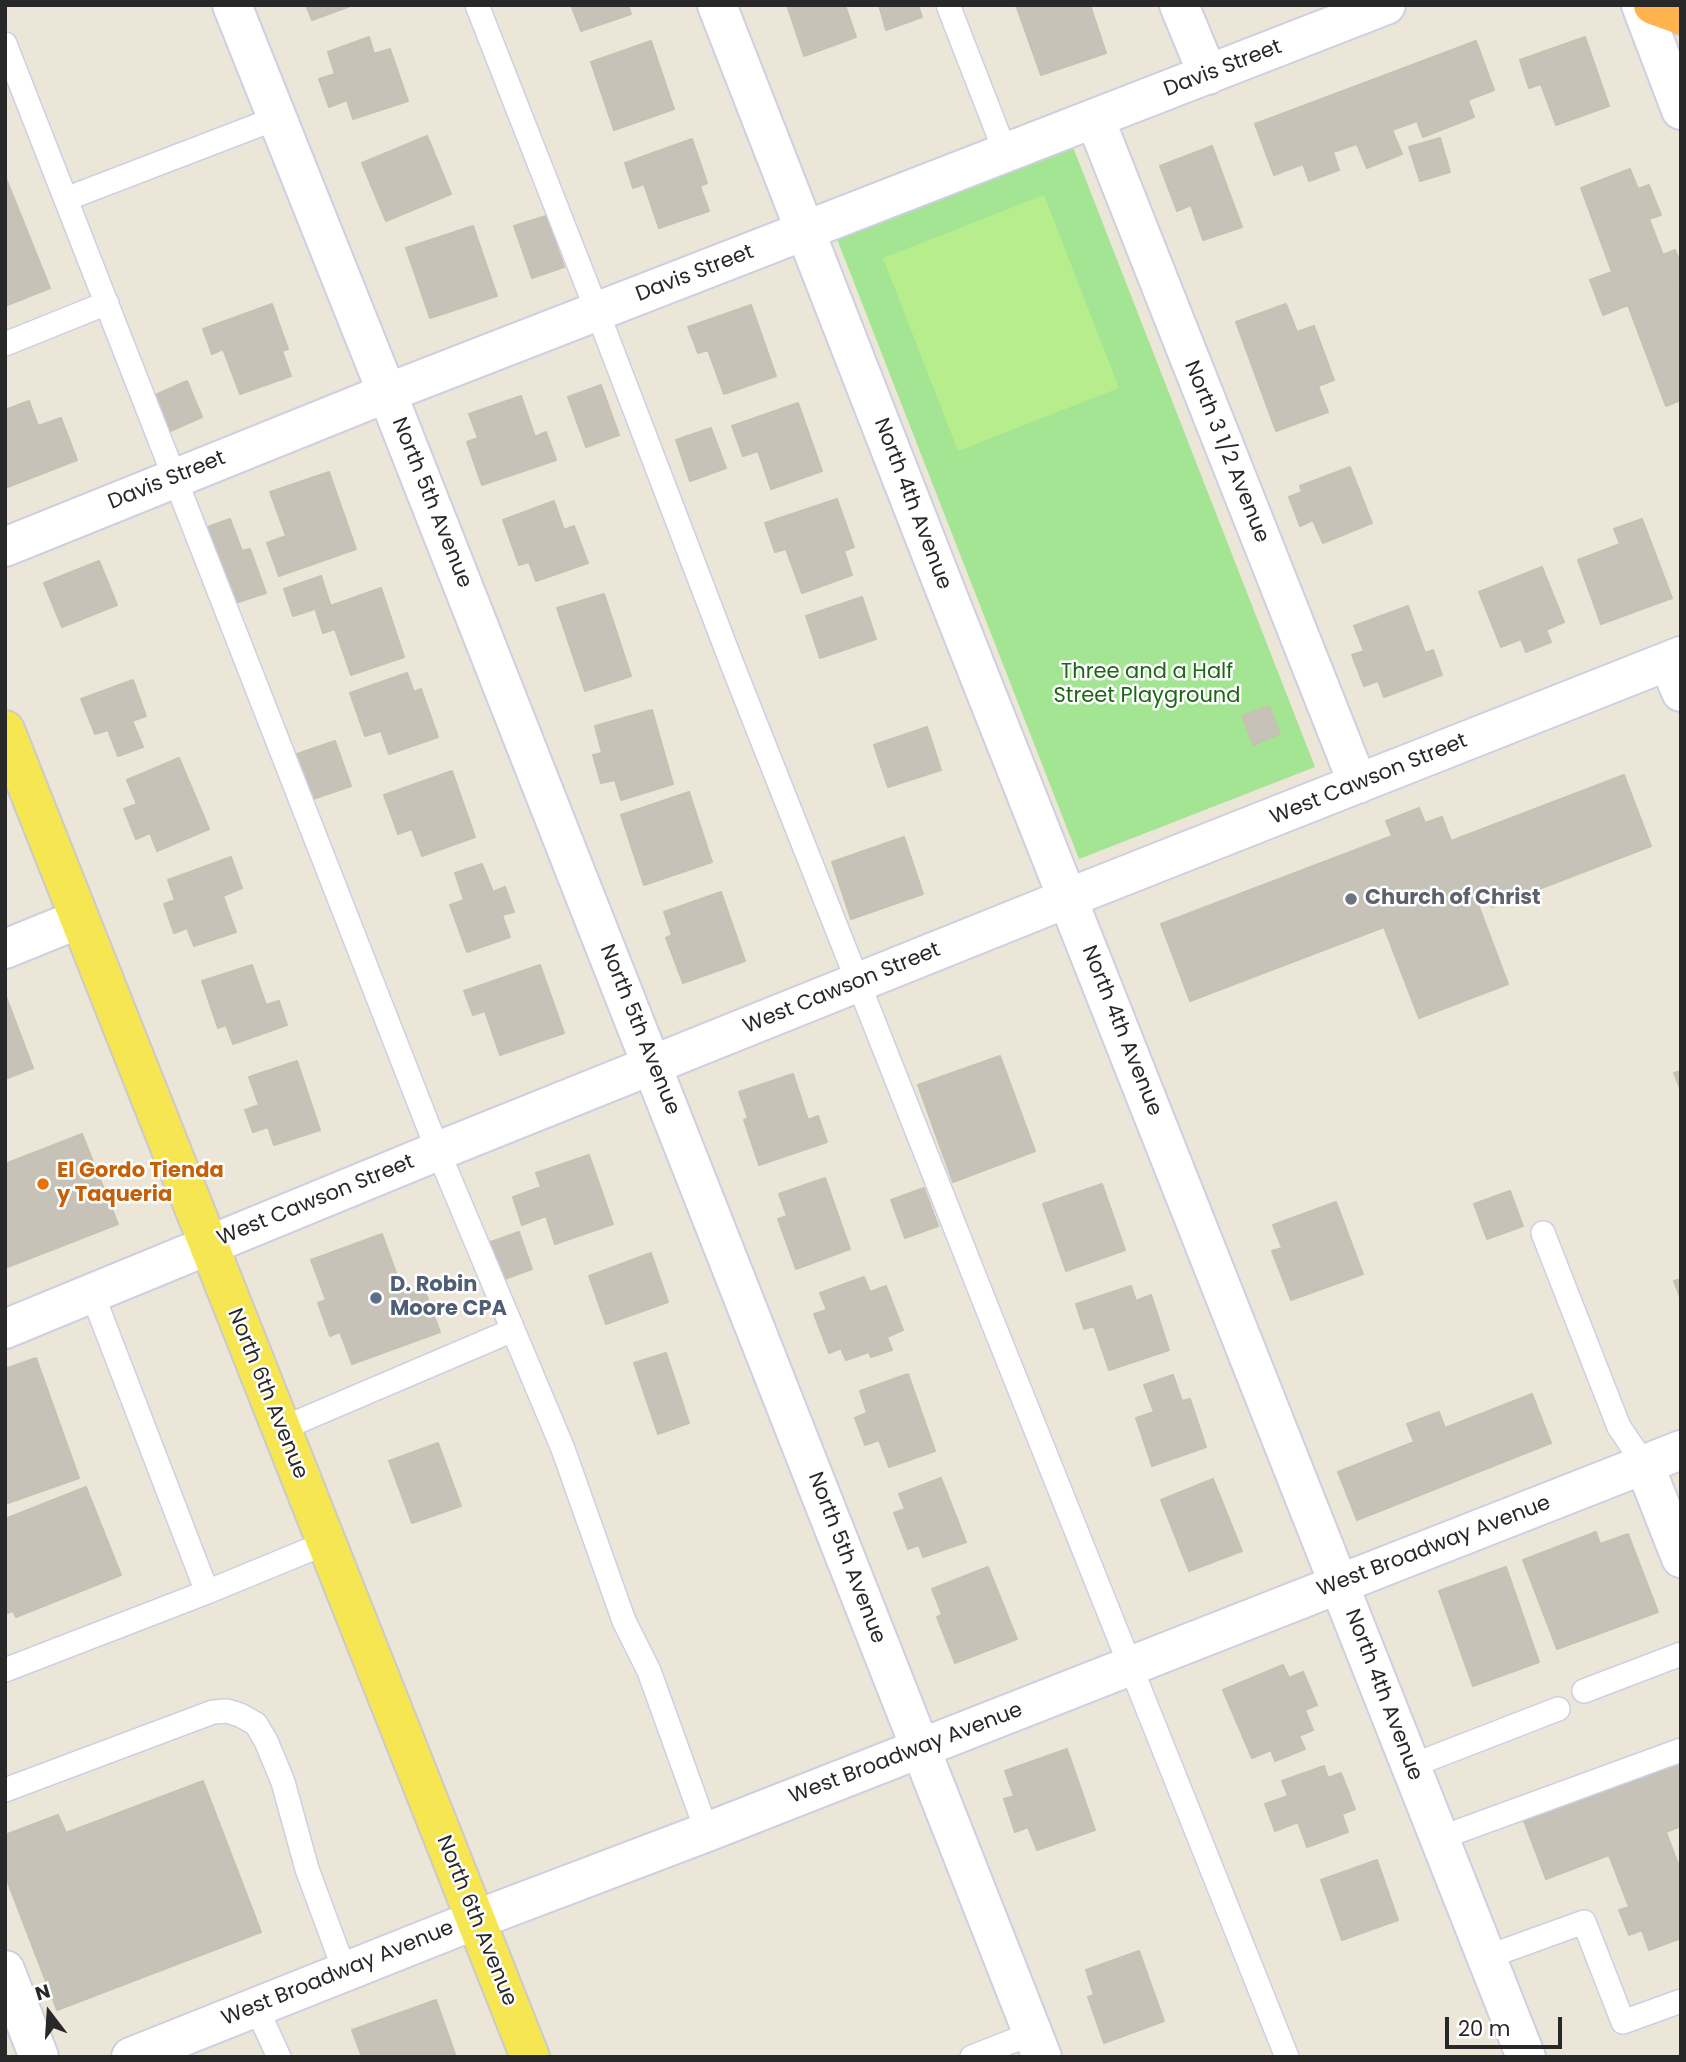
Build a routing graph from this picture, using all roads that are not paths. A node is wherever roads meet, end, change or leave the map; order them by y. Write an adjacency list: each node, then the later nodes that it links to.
1 (232, 5): 13 (street, North 5th Avenue)
2 (477, 5): 19 (lane)
3 (717, 5): 17 (street, North 4th Avenue)
4 (947, 5): 15 (lane)
5 (1179, 5): 11 (street)
6 (1386, 5): 11 (street, Davis Street)
7 (1641, 5): 12 (street)
8 (1653, 5): 9 (highway)
9 (1681, 15)
10 (5, 44): 16 (lane)
11 (1208, 75): 14 (street, Davis Street)
12 (1681, 110)
13 (277, 118): 16 (lane); 21 (street, North 5th Avenue)
14 (1095, 119): 15 (street, Davis Street); 26 (street, North 3 1/2 Avenue)
15 (1006, 154): 17 (street, Davis Street)
16 (66, 199): 18 (lane)
17 (807, 231): 19 (street, Davis Street); 27 (street, North 4th Avenue)
18 (107, 303): 20 (lane); 22 (lane)
19 (597, 311): 21 (street, Davis Street); 30 (lane)
20 (5, 344)
21 (387, 393): 22 (street, Davis Street); 31 (street, North 5th Avenue)
22 (176, 478): 23 (street, Davis Street); 32 (lane)
23 (5, 547)
24 (1676, 670): 26 (street, West Cawson Street)
25 (5, 730): 28 (main road, North 6th Avenue)
26 (1358, 784): 27 (street, West Cawson Street)
27 (1068, 898): 30 (street, West Cawson Street); 43 (street, North 4th Avenue)
28 (79, 919): 29 (street); 34 (main road, North 6th Avenue)
29 (5, 949)
30 (859, 982): 31 (street, West Cawson Street); 46 (lane)
31 (653, 1066): 32 (street, West Cawson Street); 50 (street, North 5th Avenue)
32 (438, 1151): 34 (street, West Cawson Street); 37 (lane)
33 (1543, 1233): 40 (lane)
34 (208, 1246): 35 (street, West Cawson Street); 38 (main road, North 6th Avenue)
35 (92, 1293): 36 (street, West Cawson Street); 44 (lane)
36 (5, 1329)
37 (513, 1331): 38 (lane); 54 (lane)
38 (281, 1429): 41 (main road, North 6th Avenue)
39 (1681, 1450): 40 (street, West Broadway Avenue)
40 (1644, 1464): 42 (street); 43 (street, West Broadway Avenue)
41 (326, 1543): 44 (lane); 56 (main road, North 6th Avenue)
42 (1681, 1558)
43 (1340, 1584): 46 (street, West Broadway Avenue); 52 (street, North 4th Avenue)
44 (207, 1592): 47 (lane)
45 (1681, 1654): 48 (lane)
46 (1132, 1666): 50 (street, West Broadway Avenue); 68 (lane)
47 (5, 1670)
48 (1584, 1691)
49 (1558, 1709): 52 (lane)
50 (920, 1748): 54 (street, West Broadway Avenue); 62 (street, North 5th Avenue)
51 (1681, 1750): 55 (lane)
52 (1411, 1766): 55 (street, North 4th Avenue)
53 (5, 1790): 59 (lane)
54 (707, 1832): 56 (street, West Broadway Avenue)
55 (1440, 1838): 57 (street, North 4th Avenue)
56 (475, 1920): 59 (street, West Broadway Avenue); 66 (main road, North 6th Avenue)
57 (1487, 1957): 60 (lane); 69 (street, North 4th Avenue)
58 (5, 1970): 63 (street)
59 (345, 1972): 61 (street, West Broadway Avenue)
60 (1681, 2001)
61 (256, 2007): 64 (street, West Broadway Avenue); 65 (lane)
62 (1038, 2045): 67 (lane)
63 (39, 2057)
64 (131, 2057)
65 (279, 2057)
66 (530, 2057)
67 (972, 2057)
68 (1287, 2057)
69 (1526, 2057)

